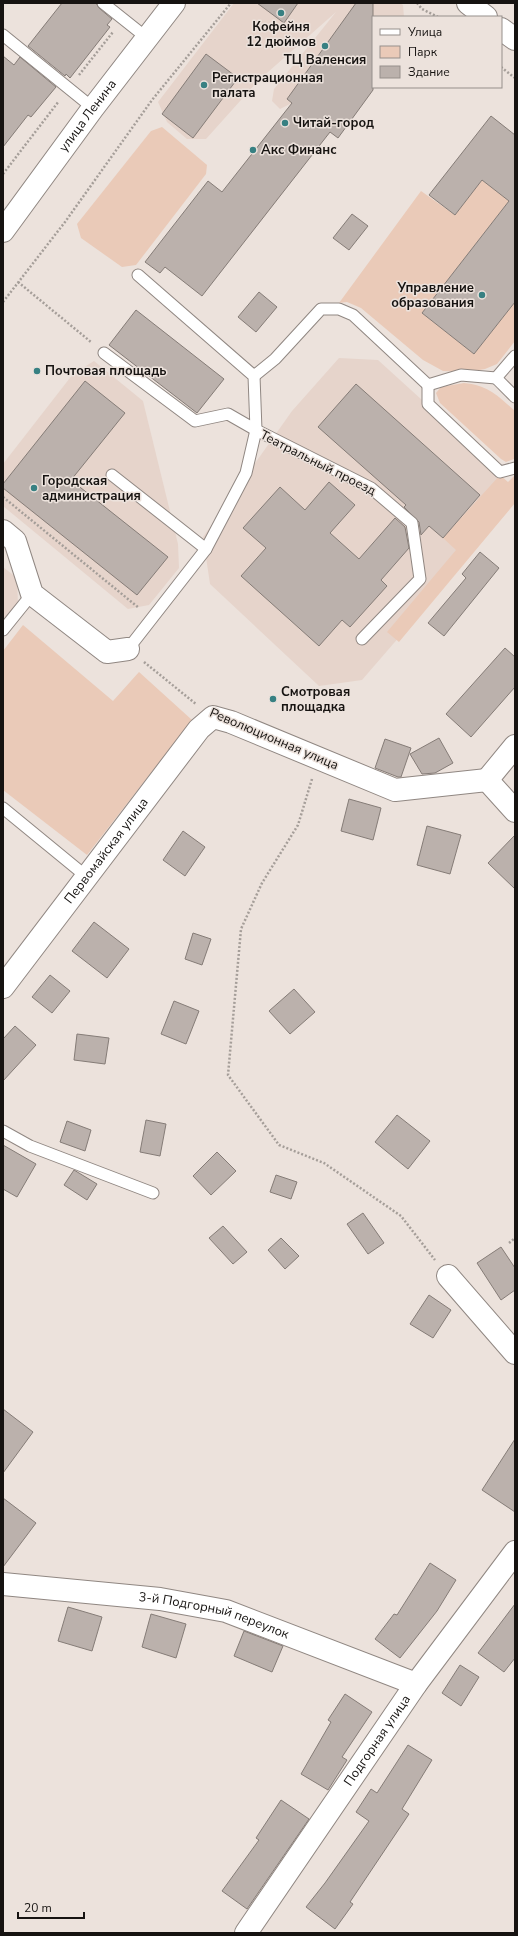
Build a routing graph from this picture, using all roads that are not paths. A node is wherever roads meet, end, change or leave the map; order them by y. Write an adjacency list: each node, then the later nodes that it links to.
1 (103, 3): 7 (lane)
2 (174, 3): 7 (street, улица Ленина)
3 (468, 3): 4 (street)
4 (485, 16)
5 (502, 30): 8 (street)
6 (3, 35): 9 (lane)
7 (147, 38): 9 (street, улица Ленина)
8 (515, 39)
9 (93, 108): 10 (street, улица Ленина)
10 (3, 231)
11 (138, 275): 14 (lane)
12 (104, 352): 18 (lane)
13 (515, 356): 15 (lane)
14 (254, 376): 16 (lane); 18 (lane)
15 (496, 378): 16 (lane); 17 (lane)
16 (428, 384): 19 (lane)
17 (515, 397)
18 (256, 430): 22 (lane, Театральный проезд); 25 (lane, Театральный проезд)
19 (515, 468)
20 (112, 475): 22 (lane)
21 (3, 531): 23 (street)
22 (206, 549): 26 (lane, Театральный проезд)
23 (32, 594): 24 (lane); 26 (street)
24 (3, 630)
25 (362, 639)
26 (128, 649)
27 (213, 717): 29 (street, Революционная улица); 32 (street, Первомайская улица)
28 (515, 746): 29 (street)
29 (487, 780): 31 (street)
30 (3, 808): 32 (lane)
31 (515, 811)
32 (87, 877): 33 (street, Первомайская улица)
33 (3, 988)
34 (3, 1131): 35 (lane)
35 (153, 1193)
36 (448, 1276): 37 (street)
37 (515, 1353)
38 (515, 1552): 40 (street, Подгорная улица)
39 (3, 1584): 40 (street, 3-й Подгорный переулок)
40 (416, 1684): 41 (street, Подгорная улица)
41 (246, 1933)

